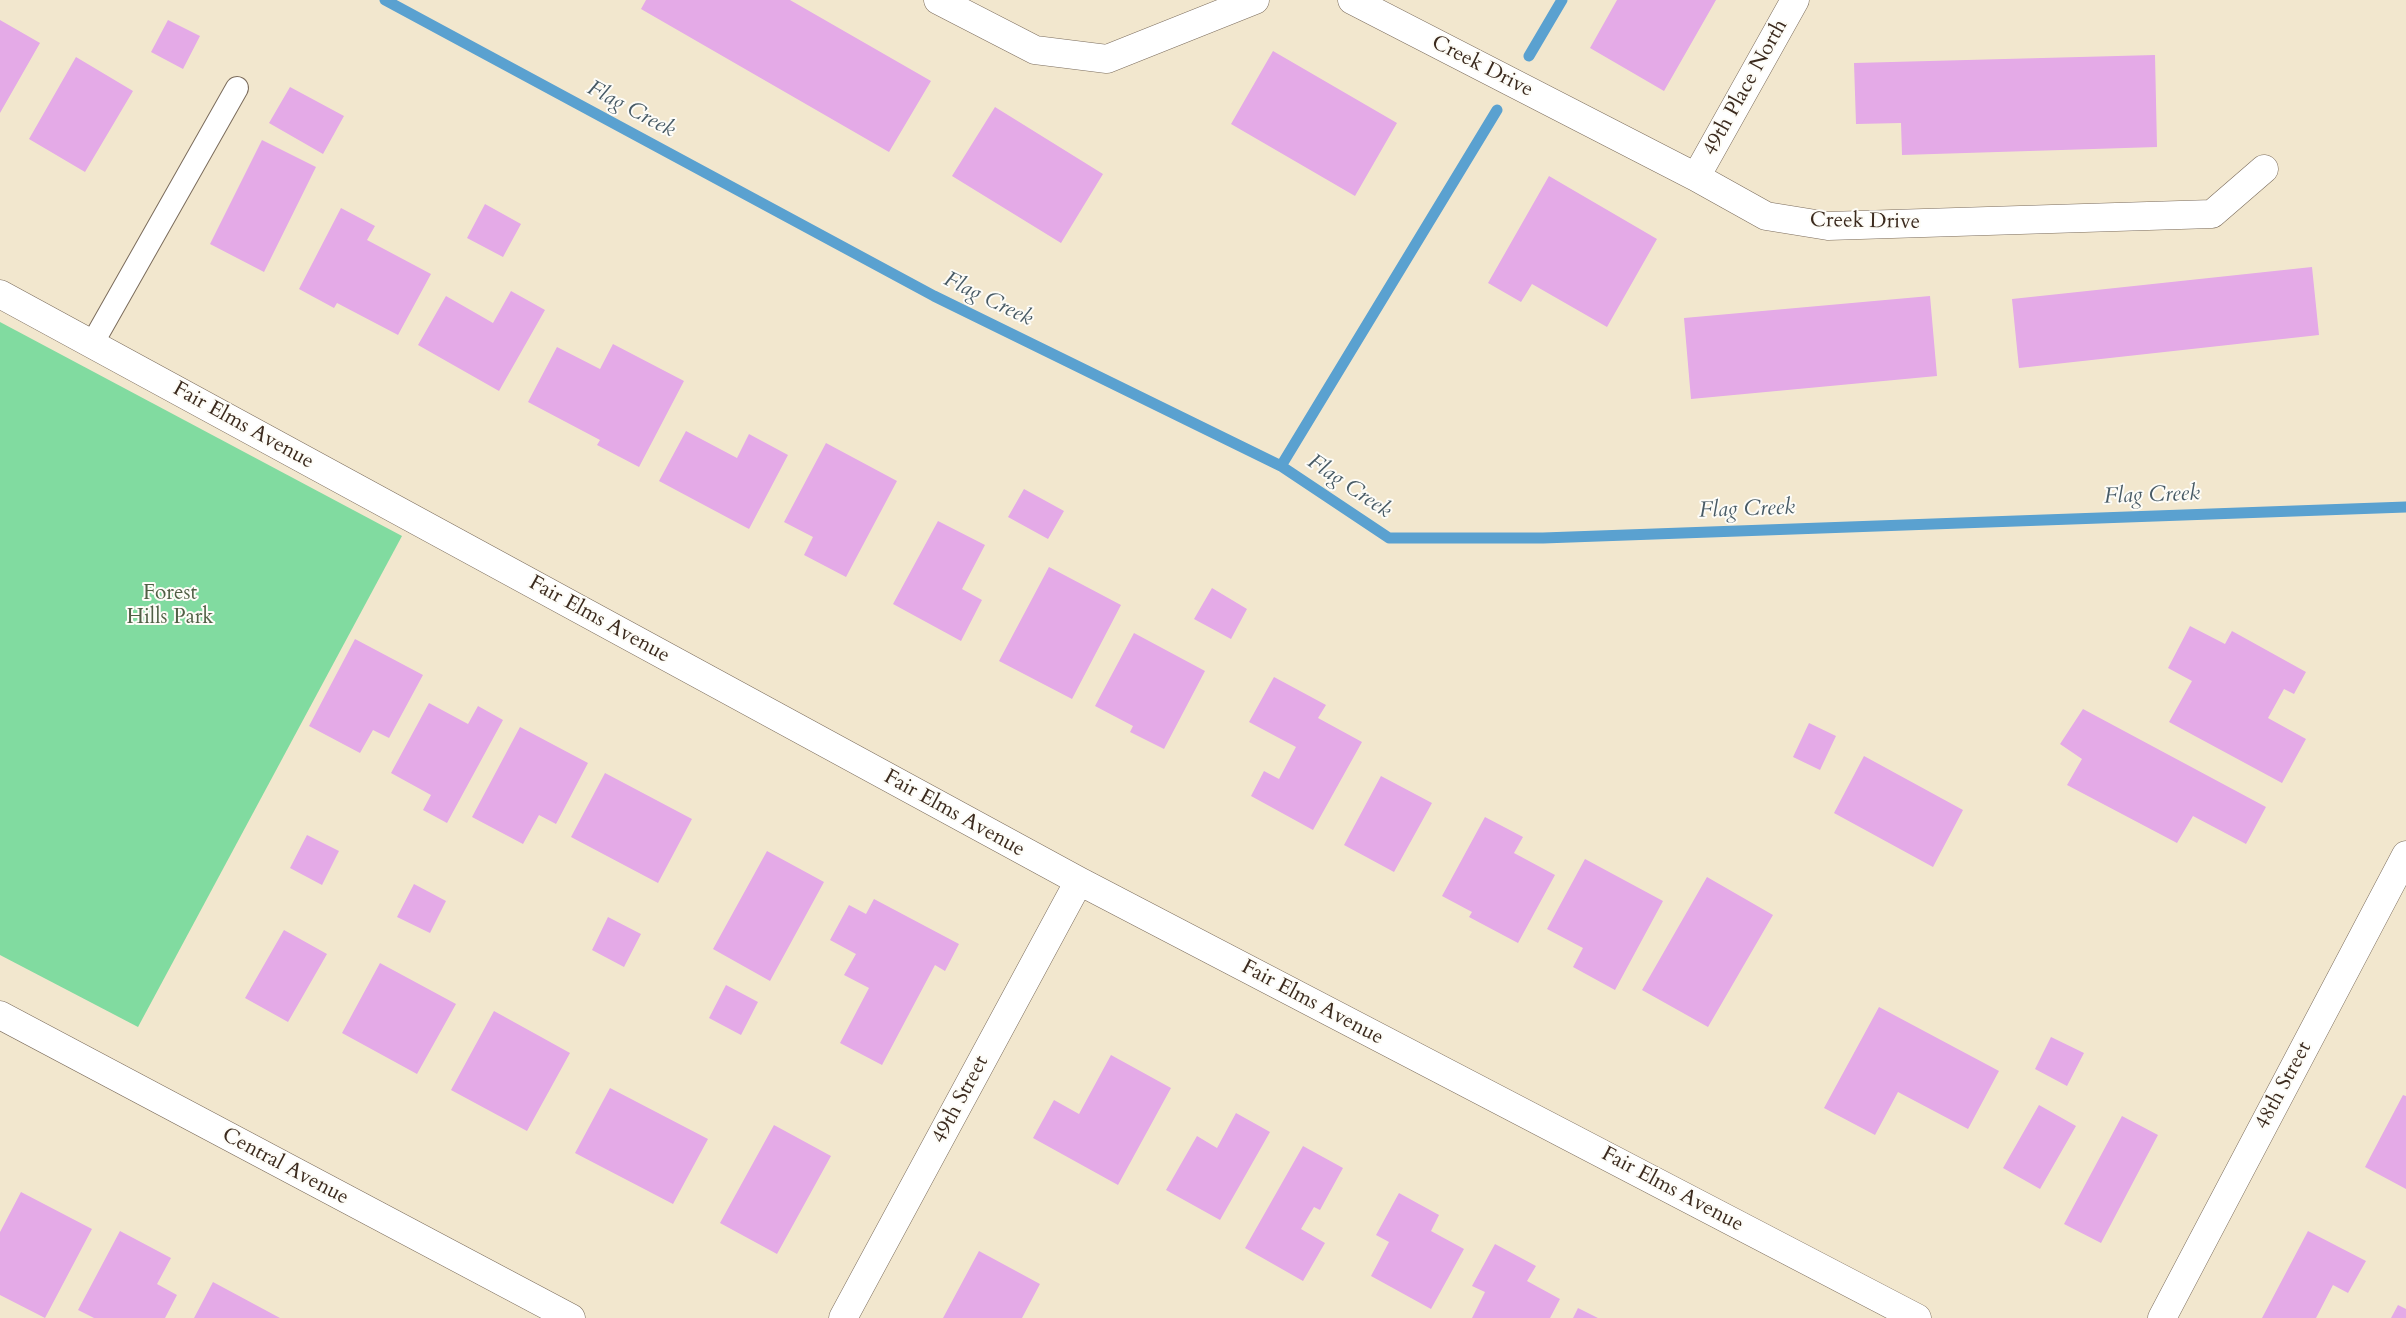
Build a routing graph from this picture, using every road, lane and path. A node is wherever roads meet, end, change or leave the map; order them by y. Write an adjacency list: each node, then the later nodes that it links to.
1 (938, 0): 2 (street)
2 (1255, 0)
3 (1352, 0): 7 (street, Creek Drive)
4 (1795, 0): 7 (street, 49th Place North)
5 (238, 88): 9 (lane)
6 (2264, 168): 7 (street, Creek Drive)
7 (1696, 177)
8 (0, 294): 9 (street, Fair Elms Avenue)
9 (92, 344): 11 (street, Fair Elms Avenue)
10 (2406, 855): 16 (street, 48th Street)
11 (1079, 881): 14 (street, 49th Street); 15 (street, Fair Elms Avenue)
12 (0, 1015): 13 (street, Central Avenue)
13 (571, 1318)
14 (843, 1318)
15 (1917, 1318)
16 (2162, 1318)

